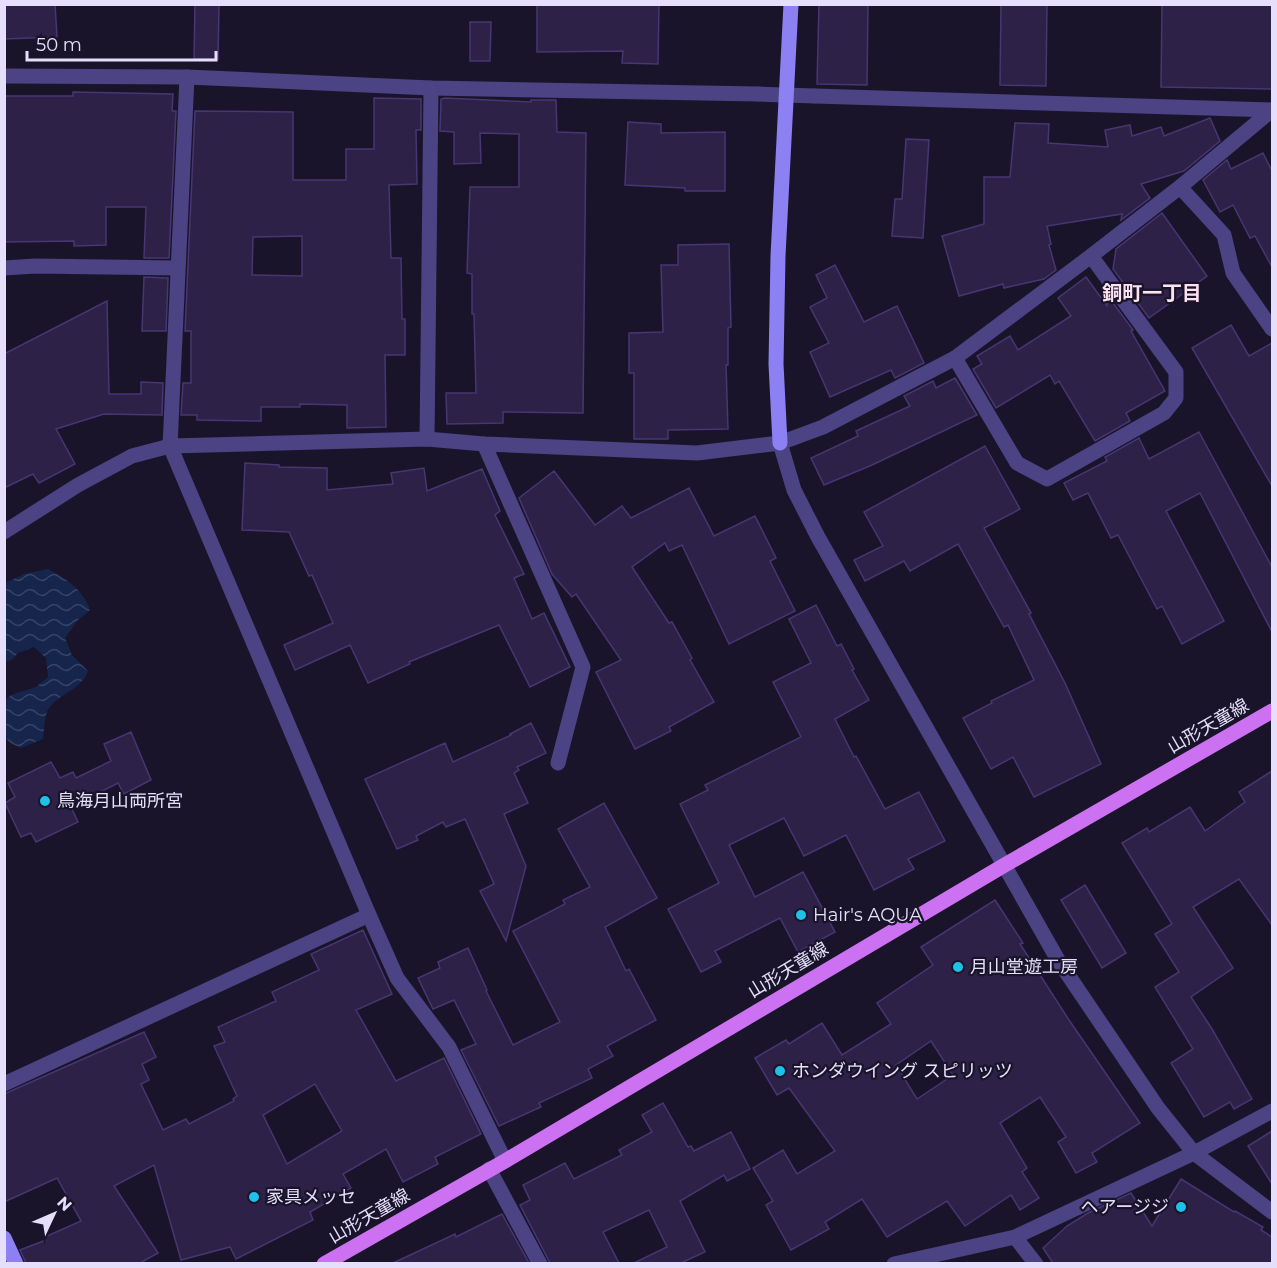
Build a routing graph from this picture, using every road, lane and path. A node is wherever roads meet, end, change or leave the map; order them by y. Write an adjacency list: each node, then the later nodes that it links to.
1 (791, 4): 13 (street)
2 (4, 76): 3 (street)
3 (187, 77): 4 (street); 9 (street)
4 (431, 88): 5 (street); 12 (street)
5 (1272, 110): 6 (street)
6 (1180, 187): 7 (street); 10 (street)
7 (1091, 256): 11 (street); 11 (street)
8 (4, 268): 9 (street)
9 (177, 268): 15 (street)
10 (1272, 329)
11 (955, 358): 13 (street)
12 (427, 439): 14 (street); 15 (street)
13 (780, 442): 14 (street); 19 (street)
14 (484, 444): 18 (street)
15 (170, 446): 16 (street); 20 (street)
16 (4, 532)
17 (1272, 711): 19 (main road, 山形天童線)
18 (558, 763)
19 (1002, 866): 23 (street); 24 (main road, 山形天童線)
20 (369, 915): 21 (street); 24 (street)
21 (4, 1084)
22 (1272, 1111): 23 (street)
23 (1194, 1153): 26 (street); 27 (street)
24 (505, 1161): 25 (main road, 山形天童線)
25 (489, 1169): 30 (main road, 山形天童線); 31 (street)
26 (1272, 1212)
27 (1015, 1237): 32 (street); 33 (street)
28 (4, 1238): 29 (street)
29 (16, 1263)
30 (324, 1263)
31 (540, 1263)
32 (894, 1263)
33 (1036, 1263)

